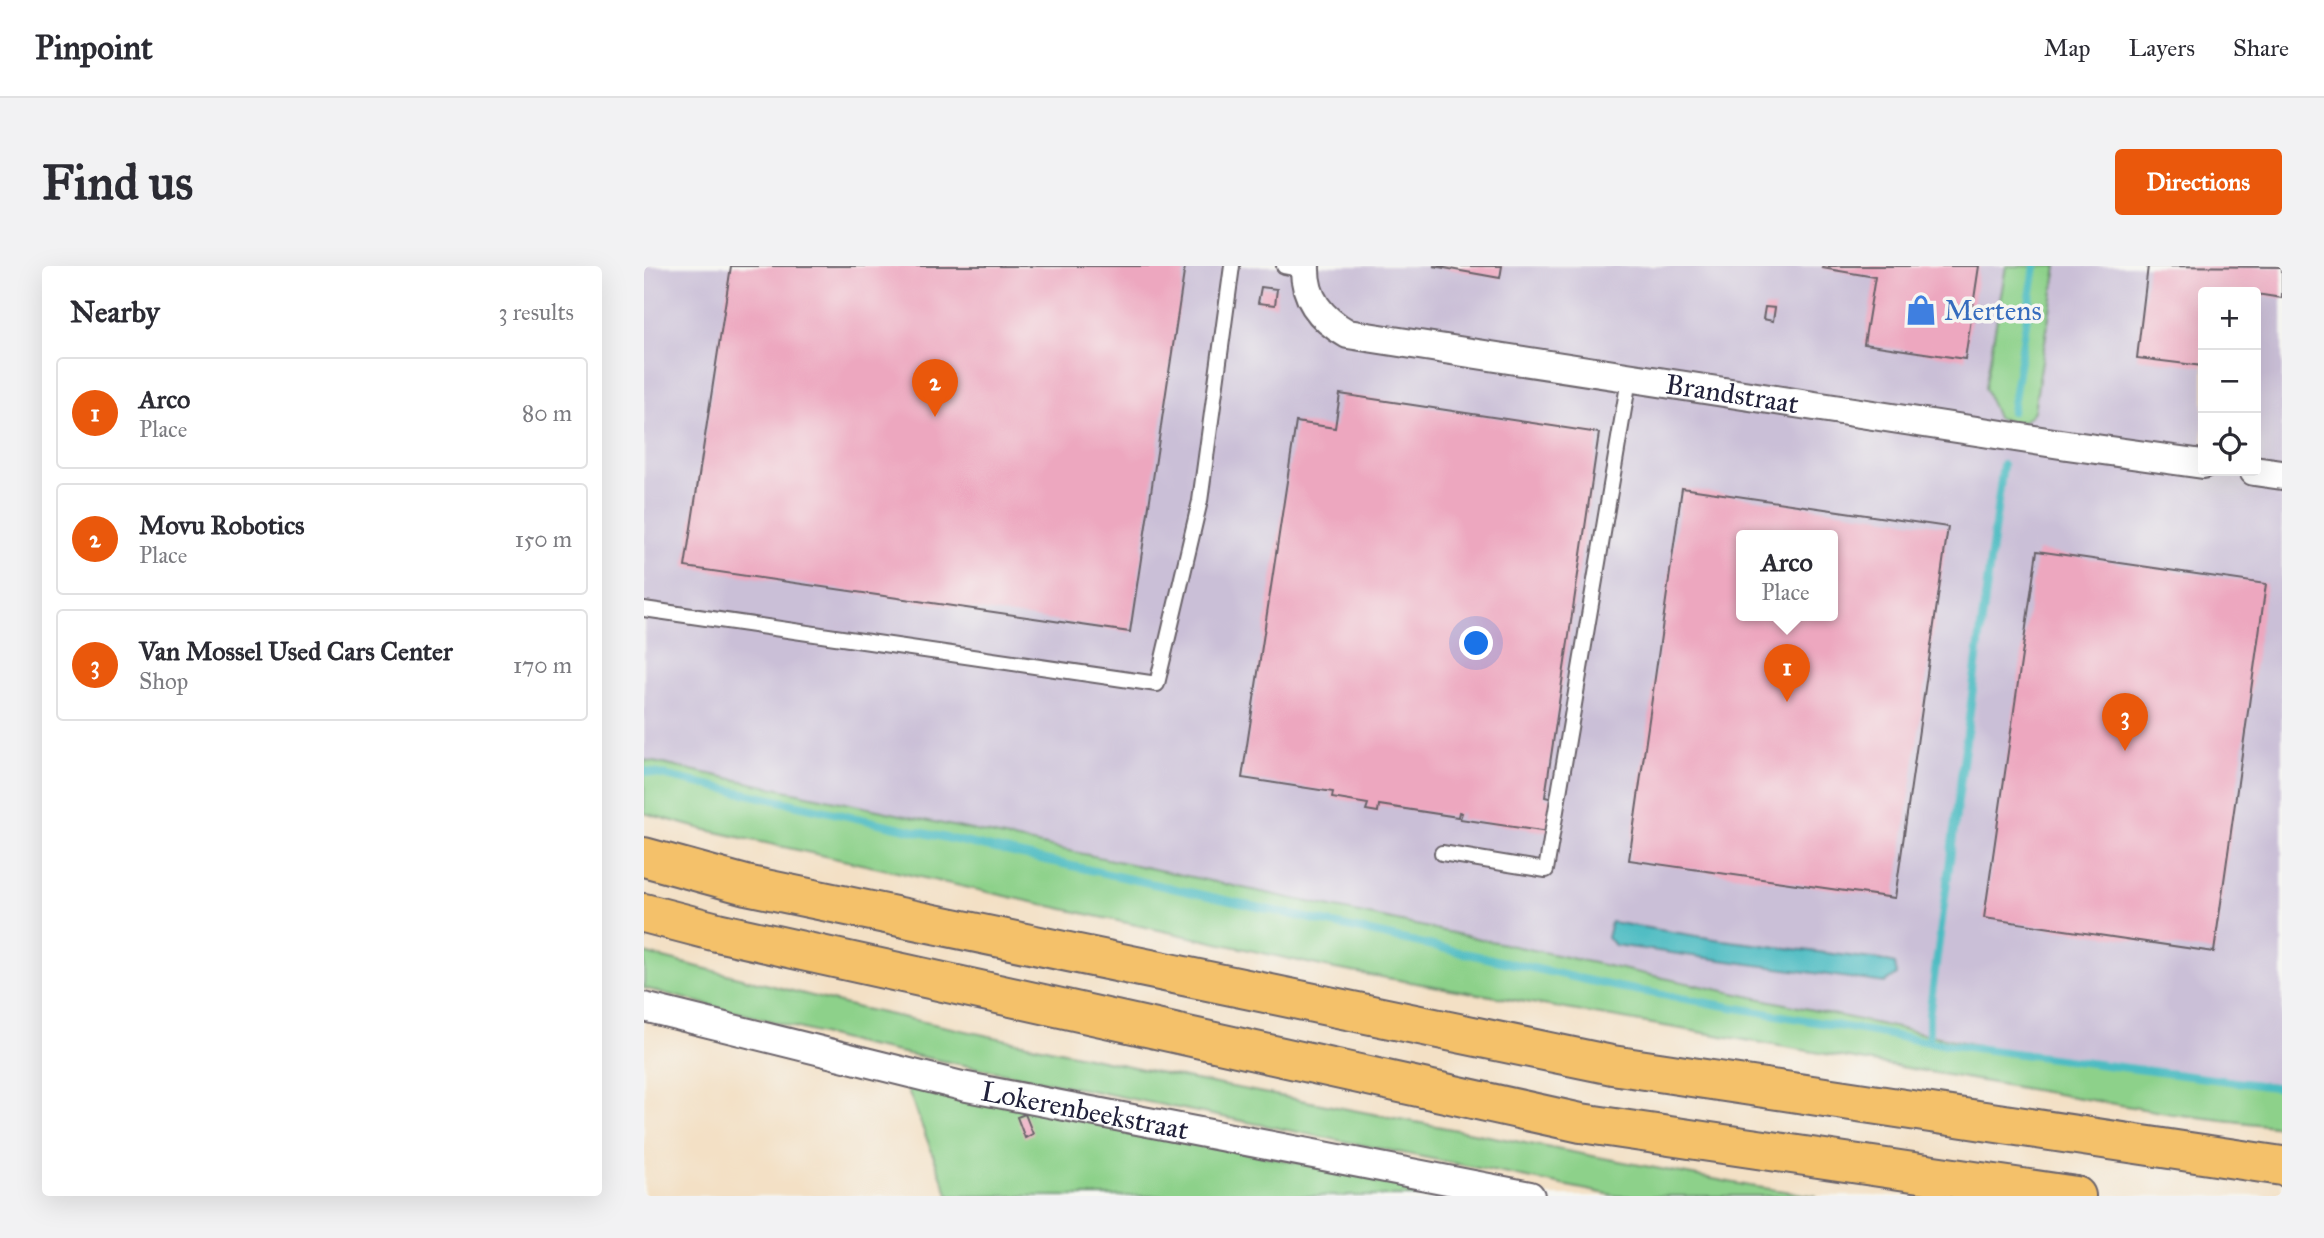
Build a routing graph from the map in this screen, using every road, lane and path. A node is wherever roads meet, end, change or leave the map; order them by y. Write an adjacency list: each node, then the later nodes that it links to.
1 (1232, 266): 7 (lane)
2 (1298, 267): 3 (street, Brandstraat)
3 (1629, 379): 4 (street, Brandstraat); 8 (lane)
4 (2198, 463)
5 (2261, 472): 6 (street)
6 (2282, 475)
7 (644, 609)
8 (1442, 853)
9 (644, 857): 12 (highway)
10 (644, 913): 14 (highway)
11 (644, 1007): 13 (street, Lokerenbeekstraat)
12 (2282, 1166)
13 (1530, 1196)
14 (2076, 1196)

